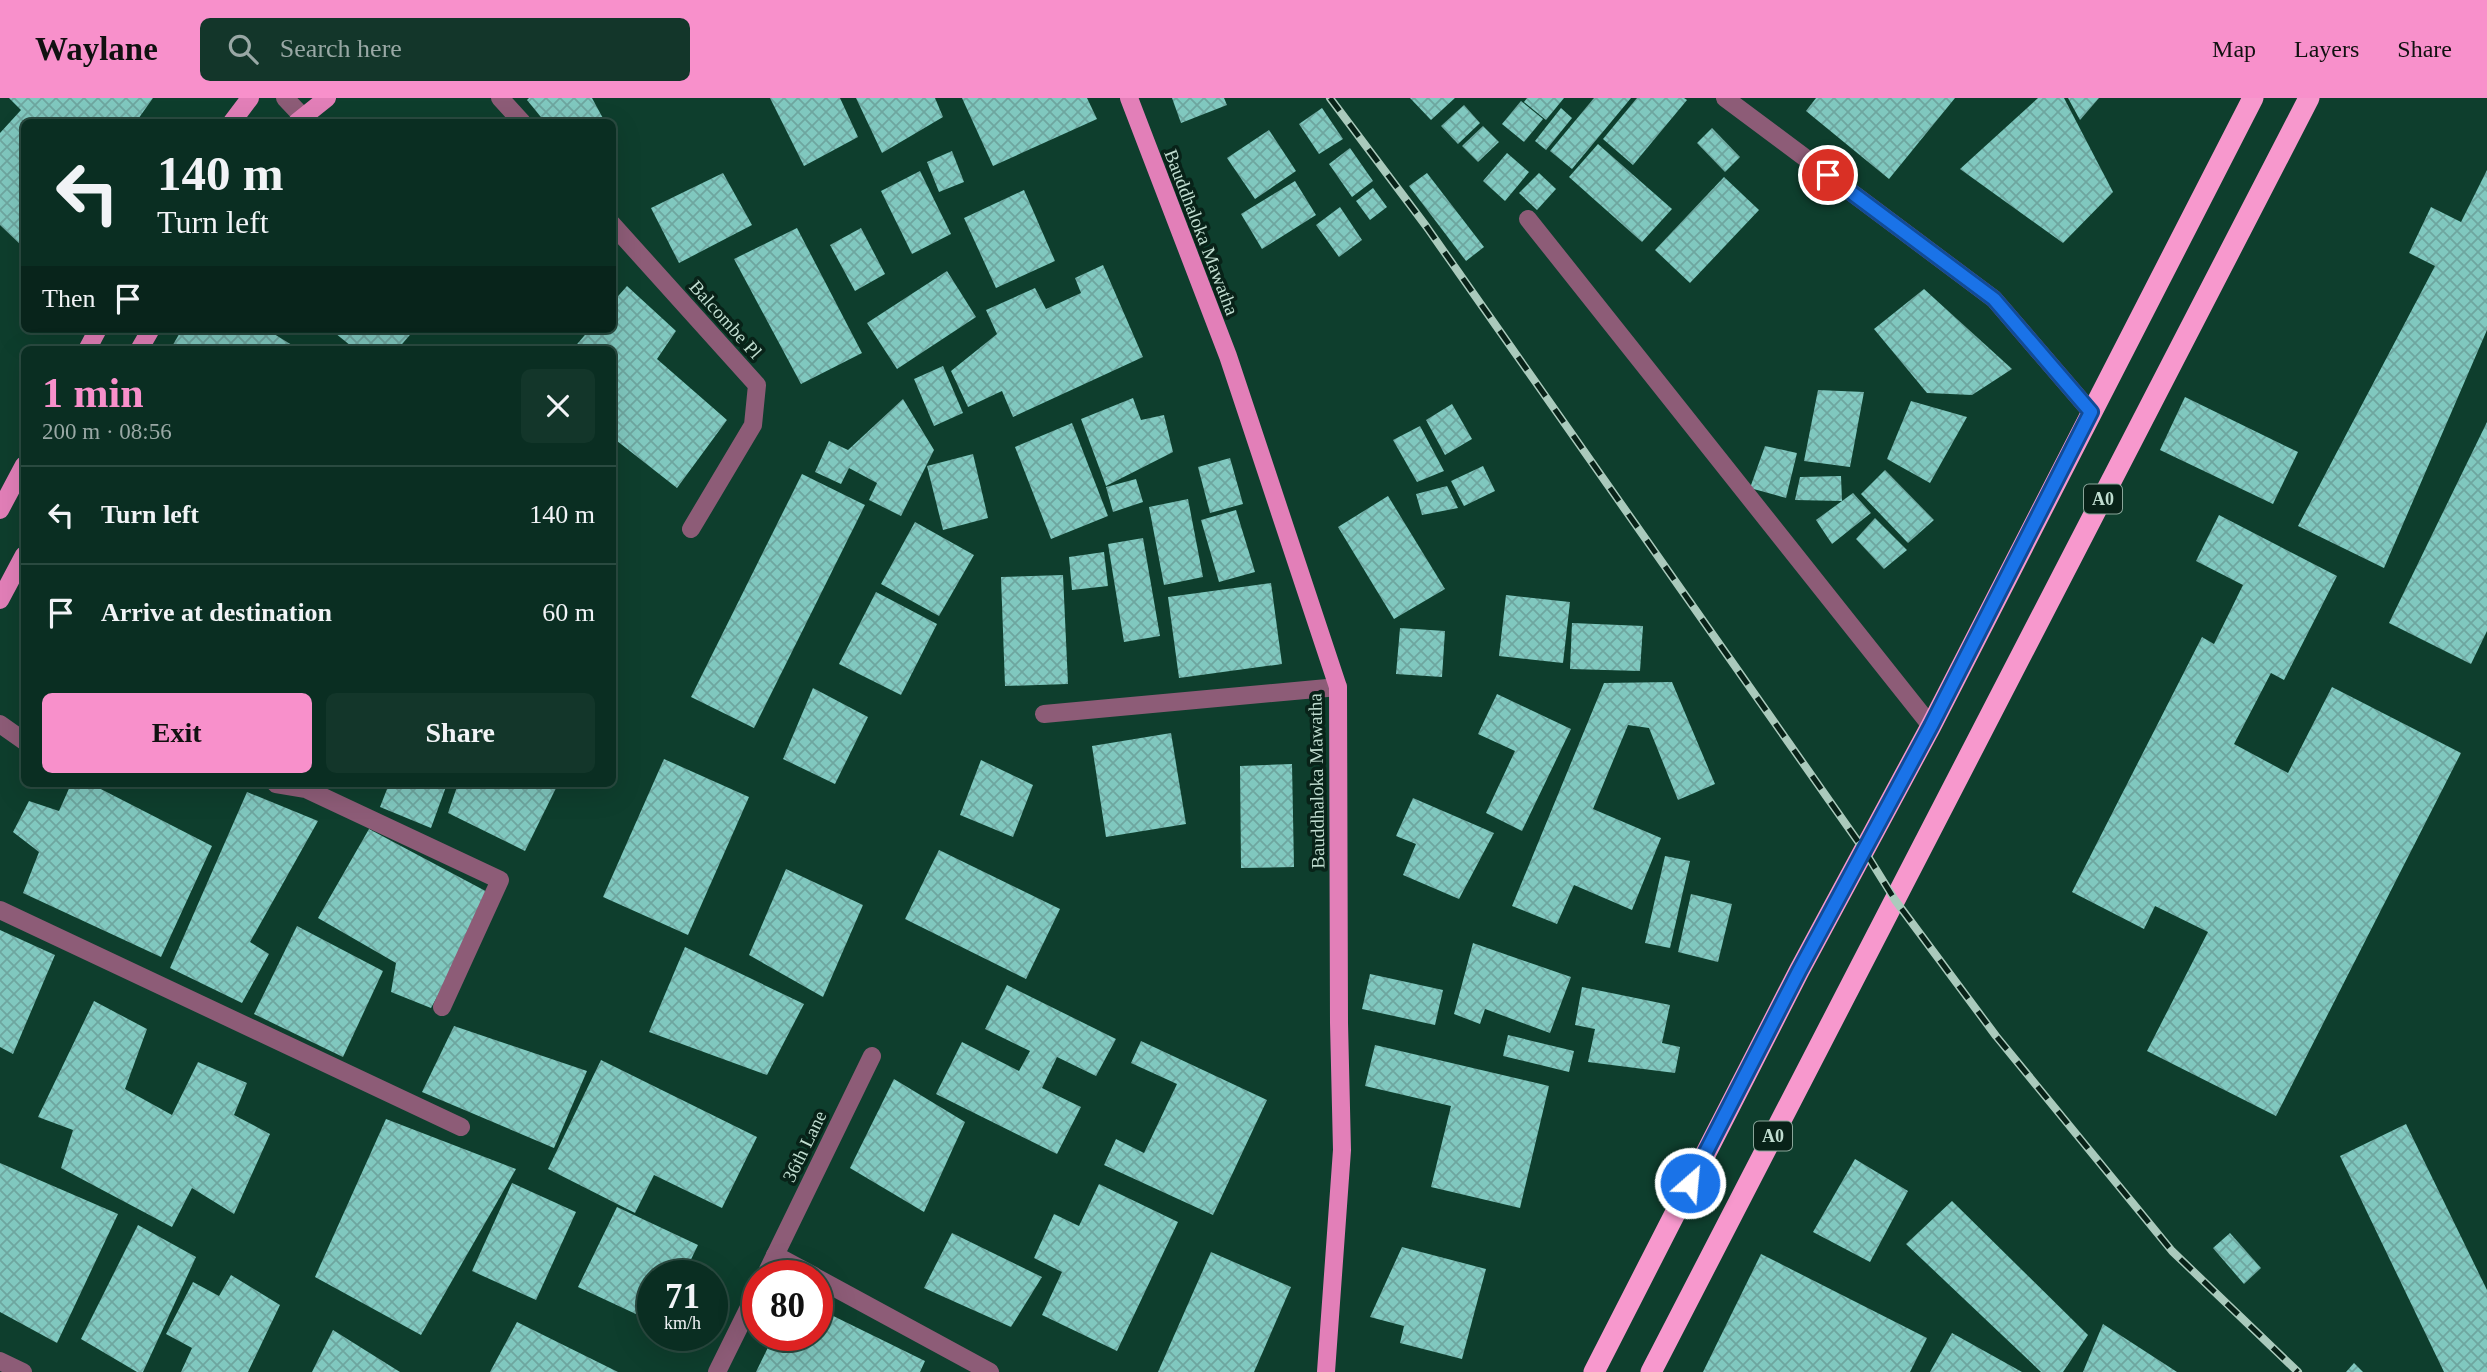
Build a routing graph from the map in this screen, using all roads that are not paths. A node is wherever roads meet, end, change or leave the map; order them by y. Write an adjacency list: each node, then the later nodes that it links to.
1 (250, 98): 9 (main road)
2 (285, 98): 10 (street)
3 (327, 98): 10 (main road)
4 (500, 98): 11 (street)
5 (1129, 98): 20 (main road, Bauddhaloka Mawatha)
6 (1725, 98): 14 (street)
7 (2253, 98): 14 (highway, A0)
8 (2309, 98): 41 (highway, A0)
9 (234, 119)
10 (300, 119)
11 (519, 119)
12 (1528, 219): 23 (street)
13 (616, 227): 17 (street, Balcombe Pl)
14 (2091, 412): 23 (highway, A0)
15 (21, 471): 16 (main road)
16 (0, 510)
17 (691, 529)
18 (21, 561): 19 (main road)
19 (0, 600)
20 (1338, 688): 21 (street); 39 (main road, Bauddhaloka Mawatha)
21 (1044, 715)
22 (0, 724): 24 (street)
23 (1931, 726): 40 (highway, A0)
24 (21, 739)
25 (294, 787): 27 (street)
26 (0, 910): 29 (street)
27 (442, 1007)
28 (872, 1056): 30 (street, 36th Lane)
29 (461, 1127)
30 (775, 1255): 31 (street, 36th Lane); 32 (street)
31 (773, 1260)
32 (784, 1260)
33 (833, 1287): 38 (street)
34 (742, 1321): 37 (street)
35 (0, 1361): 36 (street)
36 (23, 1372)
37 (717, 1372)
38 (989, 1372)
39 (1326, 1372)
40 (1594, 1372)
41 (1651, 1372)

